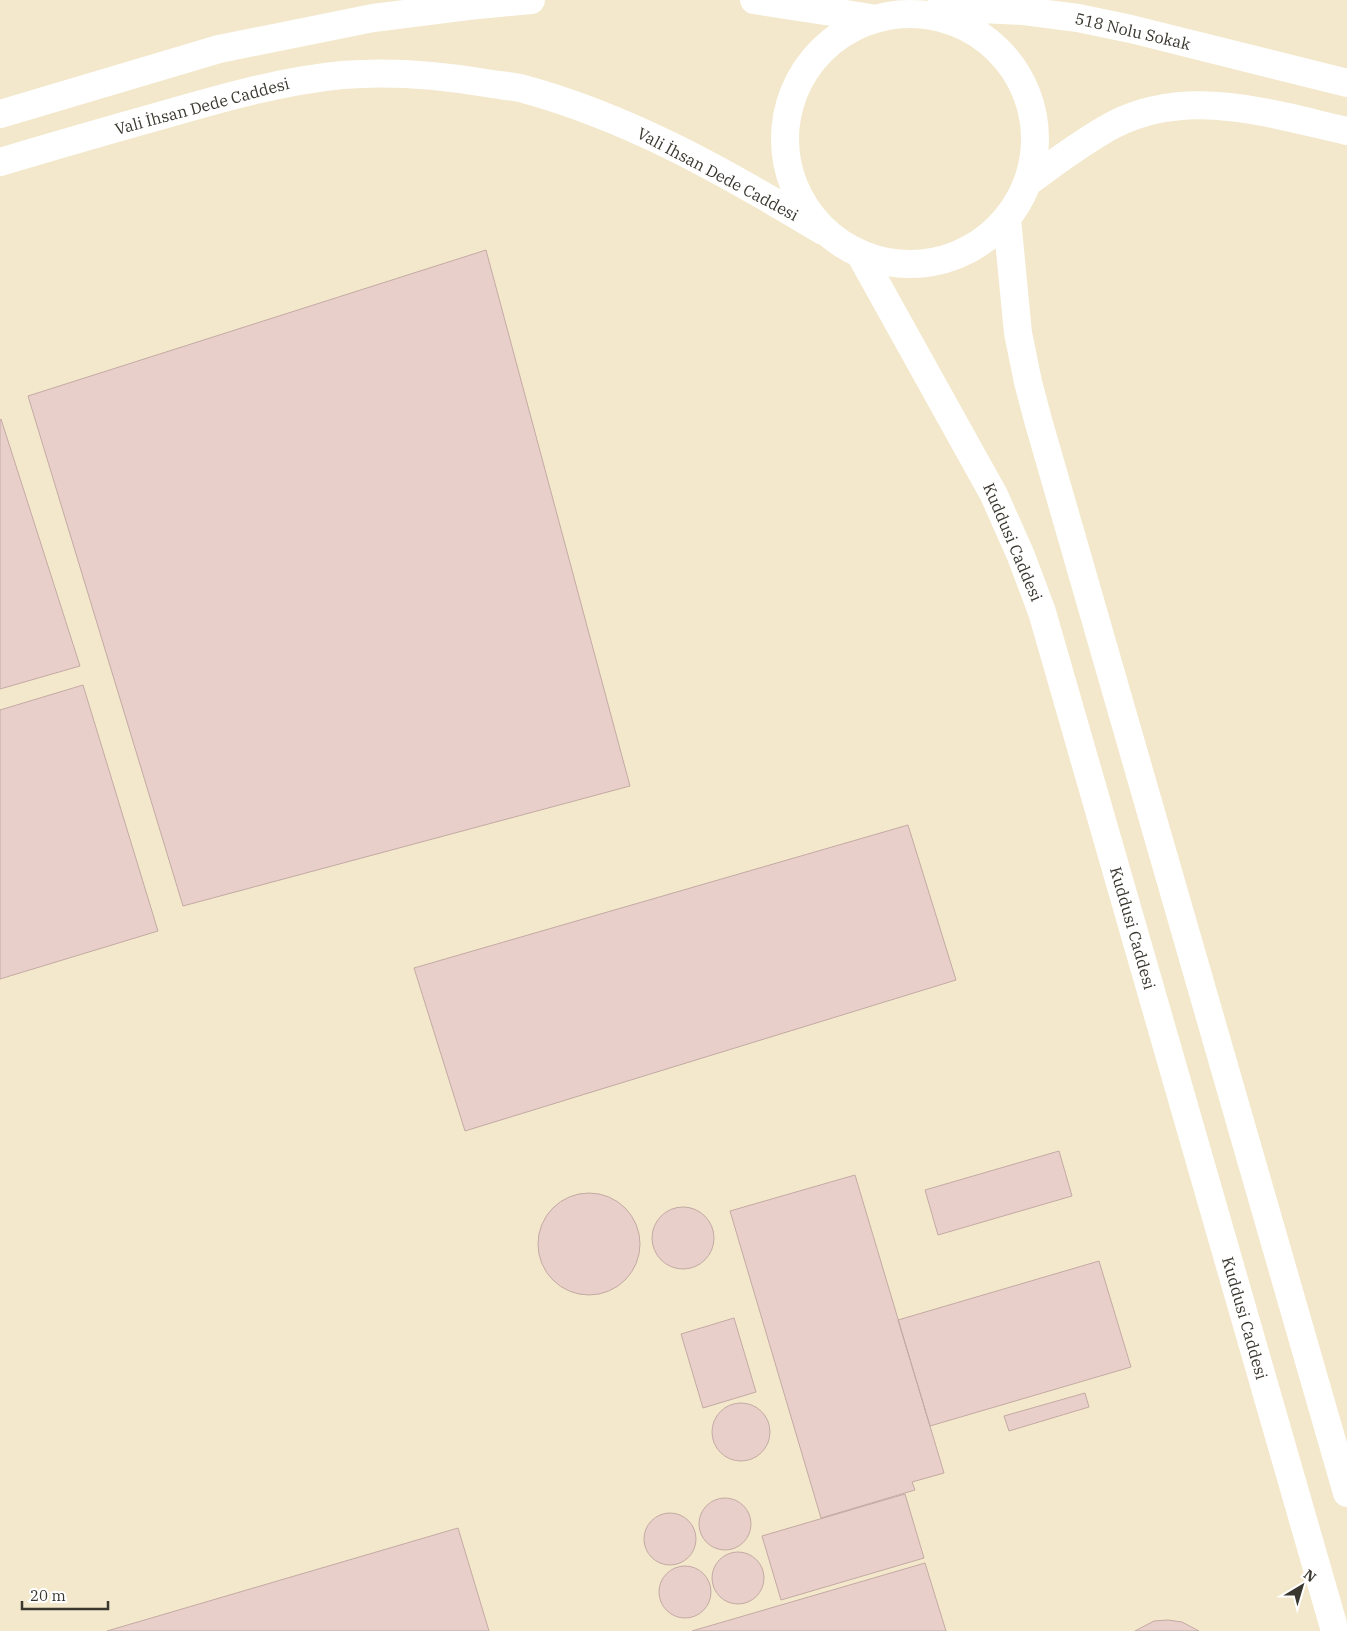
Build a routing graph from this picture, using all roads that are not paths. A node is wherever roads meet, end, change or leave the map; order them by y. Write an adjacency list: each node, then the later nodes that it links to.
1 (531, 0): 6 (street)
2 (754, 0): 4 (street)
3 (915, 12): 4 (street, 518 Nolu Sokak); 5 (street, 518 Nolu Sokak); 9 (street)
4 (871, 18): 11 (street)
5 (1347, 83)
6 (0, 114)
7 (1347, 131): 9 (street)
8 (0, 162): 11 (street, Vali İhsan Dede Caddesi)
9 (1028, 182): 10 (street)
10 (1007, 219): 12 (street); 13 (street)
11 (823, 231): 12 (street, Vali İhsan Dede Caddesi)
12 (860, 254): 14 (street, Kuddusi Caddesi)
13 (1347, 1493)
14 (1335, 1631)

